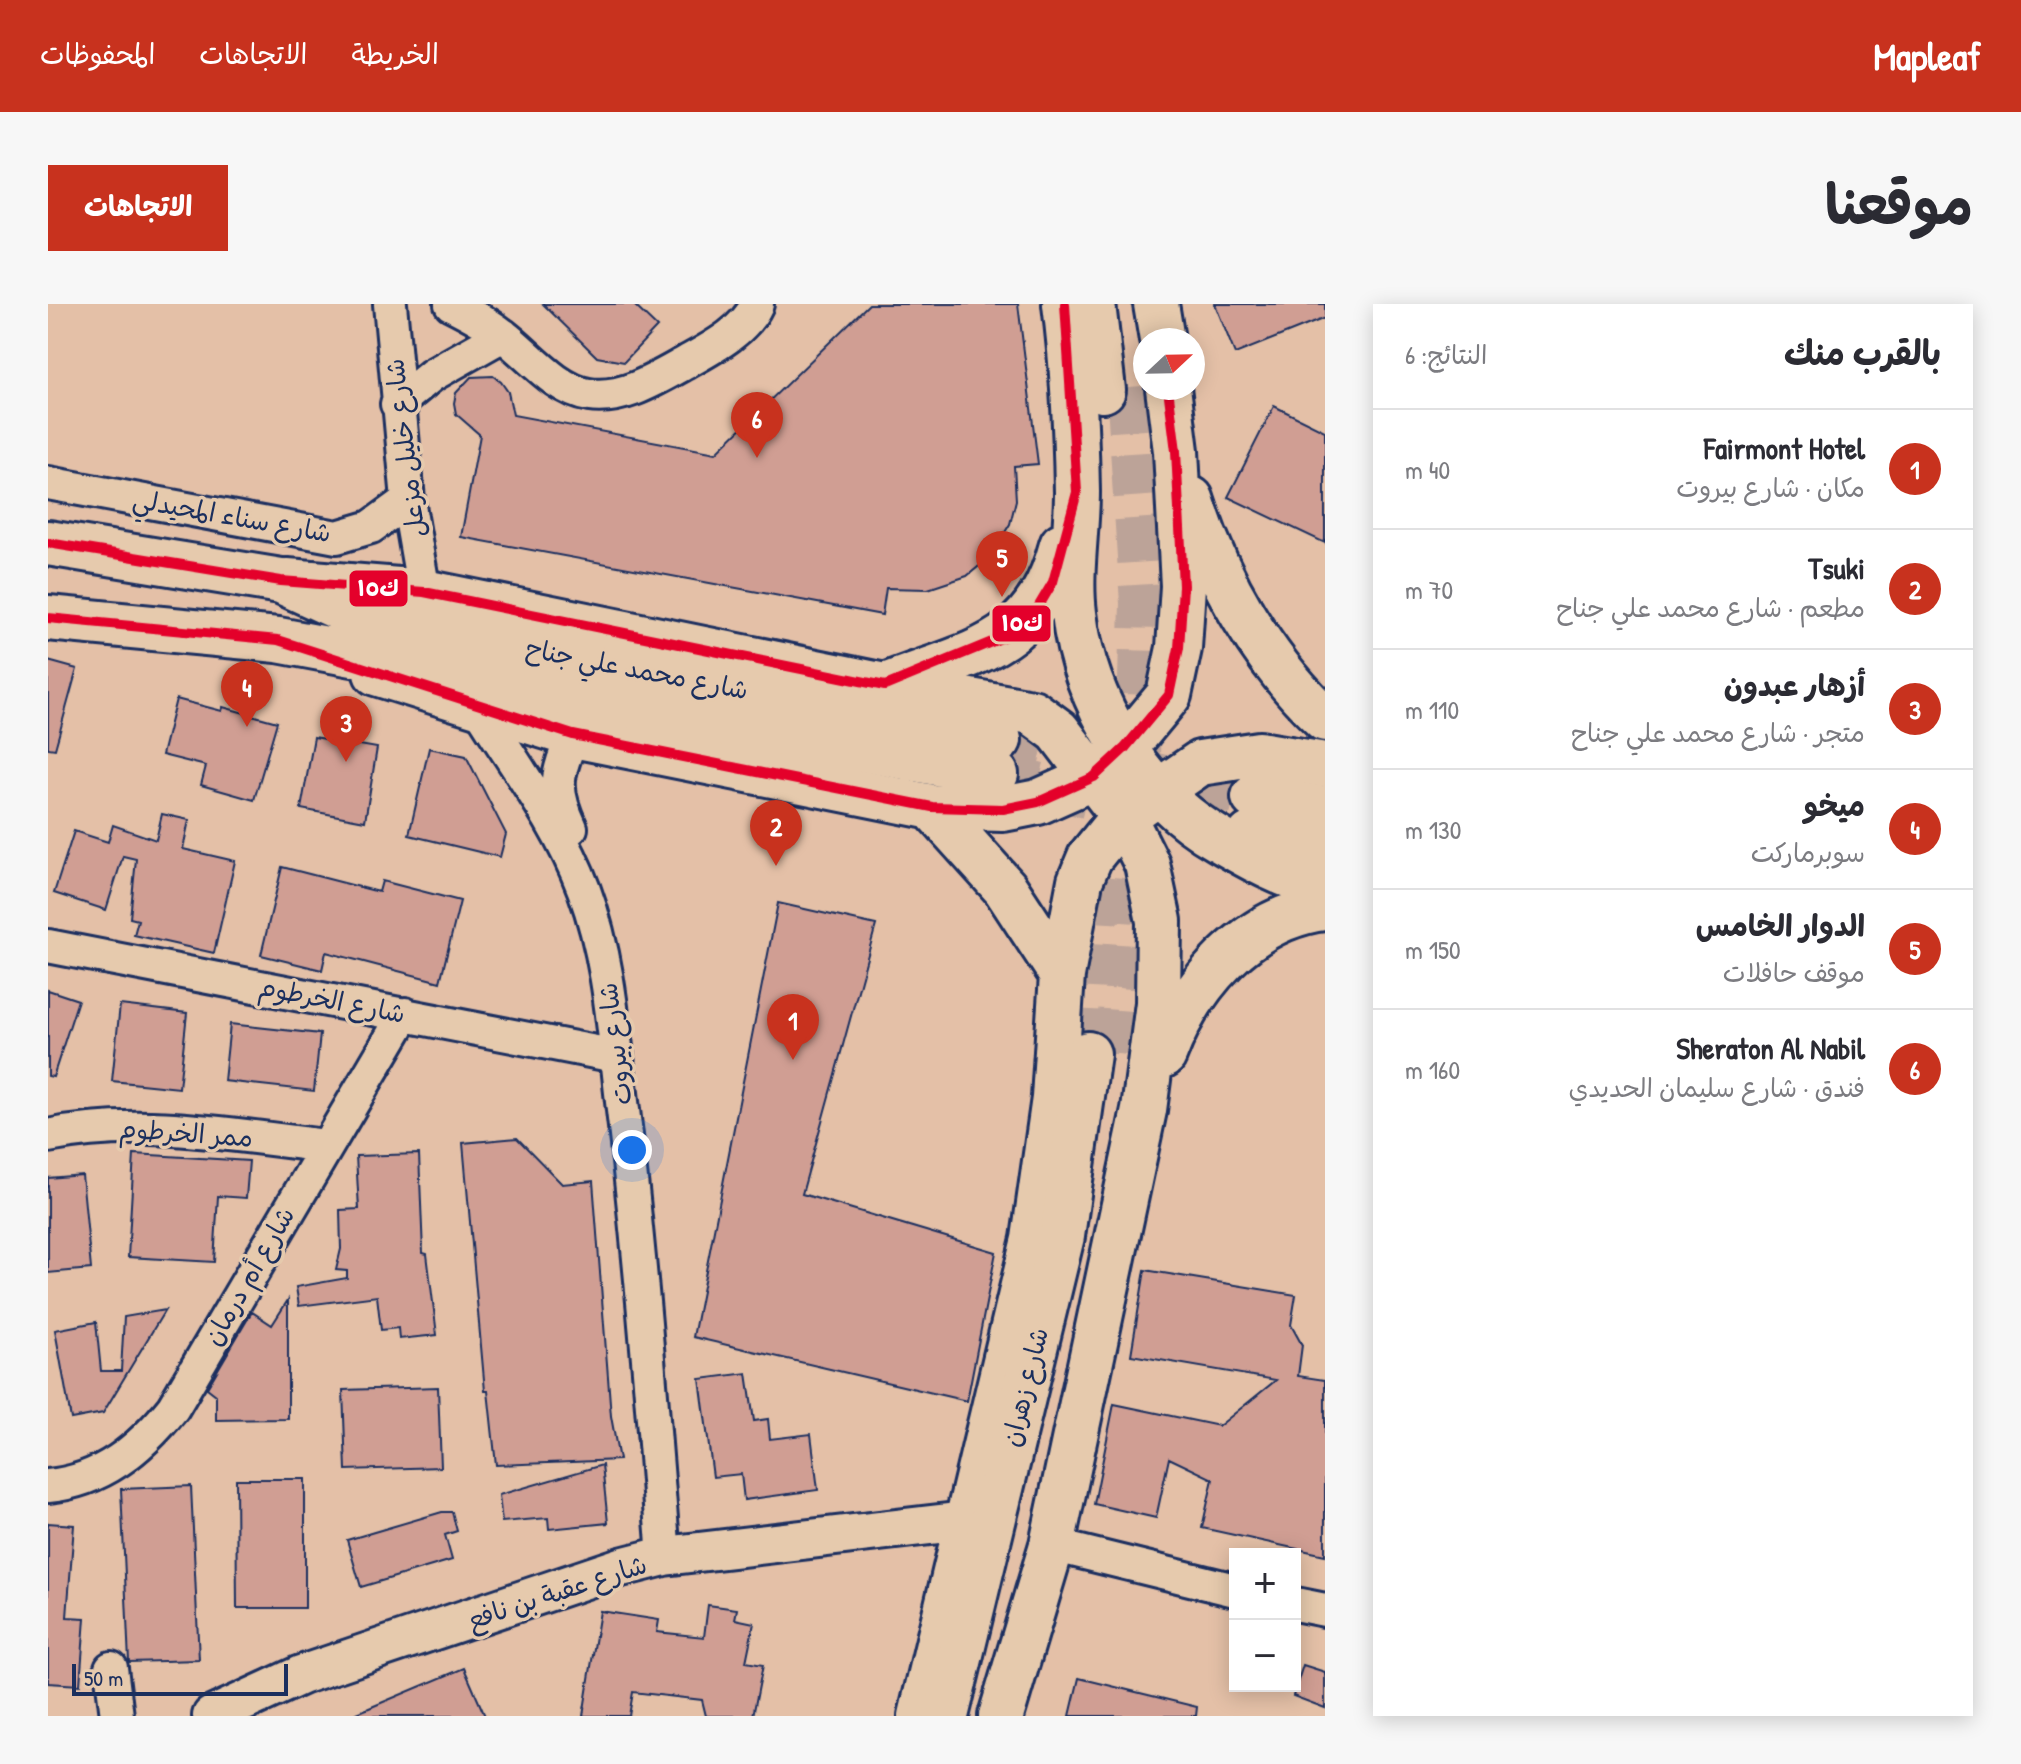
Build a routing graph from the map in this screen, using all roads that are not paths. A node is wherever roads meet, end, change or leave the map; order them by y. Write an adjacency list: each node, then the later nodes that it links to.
1 (390, 304): 12 (street, شارع خليل مزعل)
2 (451, 304): 9 (street)
3 (757, 304): 9 (street)
4 (1065, 304): 15 (main road)
5 (1093, 304): 10 (main road)
6 (1116, 304): 10 (main road)
7 (1156, 304): 8 (main road)
8 (1160, 328)
9 (503, 335): 12 (street)
10 (1133, 388)
11 (1141, 400): 13 (main road)
12 (397, 404): 16 (street, شارع خليل مزعل)
13 (1176, 451): 24 (main road); 26 (main road)
14 (48, 483): 16 (street, شارع سناء المحيدلي)
15 (1077, 492): 22 (main road); 26 (main road)
16 (408, 500): 19 (street, شارع خليل مزعل)
17 (48, 543): 18 (main road, شارع محمد علي جناح)
18 (281, 581): 19 (main road, شارع محمد علي جناح); 21 (main road, شارع محمد علي جناح)
19 (424, 592): 22 (main road, شارع محمد علي جناح)
20 (48, 618): 21 (main road, شارع محمد علي جناح)
21 (278, 640): 23 (main road, شارع محمد علي جناح)
22 (885, 686): 26 (main road, شارع محمد علي جناح)
23 (478, 706): 25 (main road, شارع محمد علي جناح); 36 (street, شارع بيروت)
24 (1325, 719)
25 (573, 735): 29 (main road, شارع محمد علي جناح); 36 (street, شارع بيروت)
26 (1109, 762): 28 (main road); 29 (main road, شارع محمد علي جناح); 31 (main road)
27 (1325, 765): 28 (main road)
28 (1159, 791): 31 (main road); 33 (main road)
29 (932, 807): 37 (main road)
30 (1325, 809): 32 (main road)
31 (1123, 816): 37 (main road); 40 (main road)
32 (1325, 847)
33 (1325, 886)
34 (1325, 908): 40 (main road)
35 (48, 946): 38 (street, شارع الخرطوم)
36 (612, 961): 39 (street, شارع بيروت); 43 (street, شارع بيروت)
37 (1062, 975): 45 (main road)
38 (405, 1014): 39 (street, شارع الخرطوم); 42 (street, شارع أم درمان)
39 (616, 1056): 43 (street, شارع بيروت)
40 (1144, 1110): 46 (main road)
41 (48, 1136): 42 (street, ممر الخرطوم)
42 (325, 1146): 44 (street, شارع أم درمان)
43 (645, 1236): 47 (street, شارع بيروت)
44 (48, 1486)
45 (965, 1521): 47 (street, شارع عقبة بن نافع); 54 (main road)
46 (1052, 1545): 48 (street); 57 (main road)
47 (674, 1555): 53 (street, شارع عقبة بن نافع)
48 (1229, 1589)
49 (1301, 1605): 50 (street)
50 (1325, 1610)
51 (111, 1668): 52 (street)
52 (117, 1716)
53 (212, 1716)
54 (921, 1716)
55 (946, 1716): 56 (main road, شارع زهران)
56 (978, 1716)
57 (1001, 1716)

